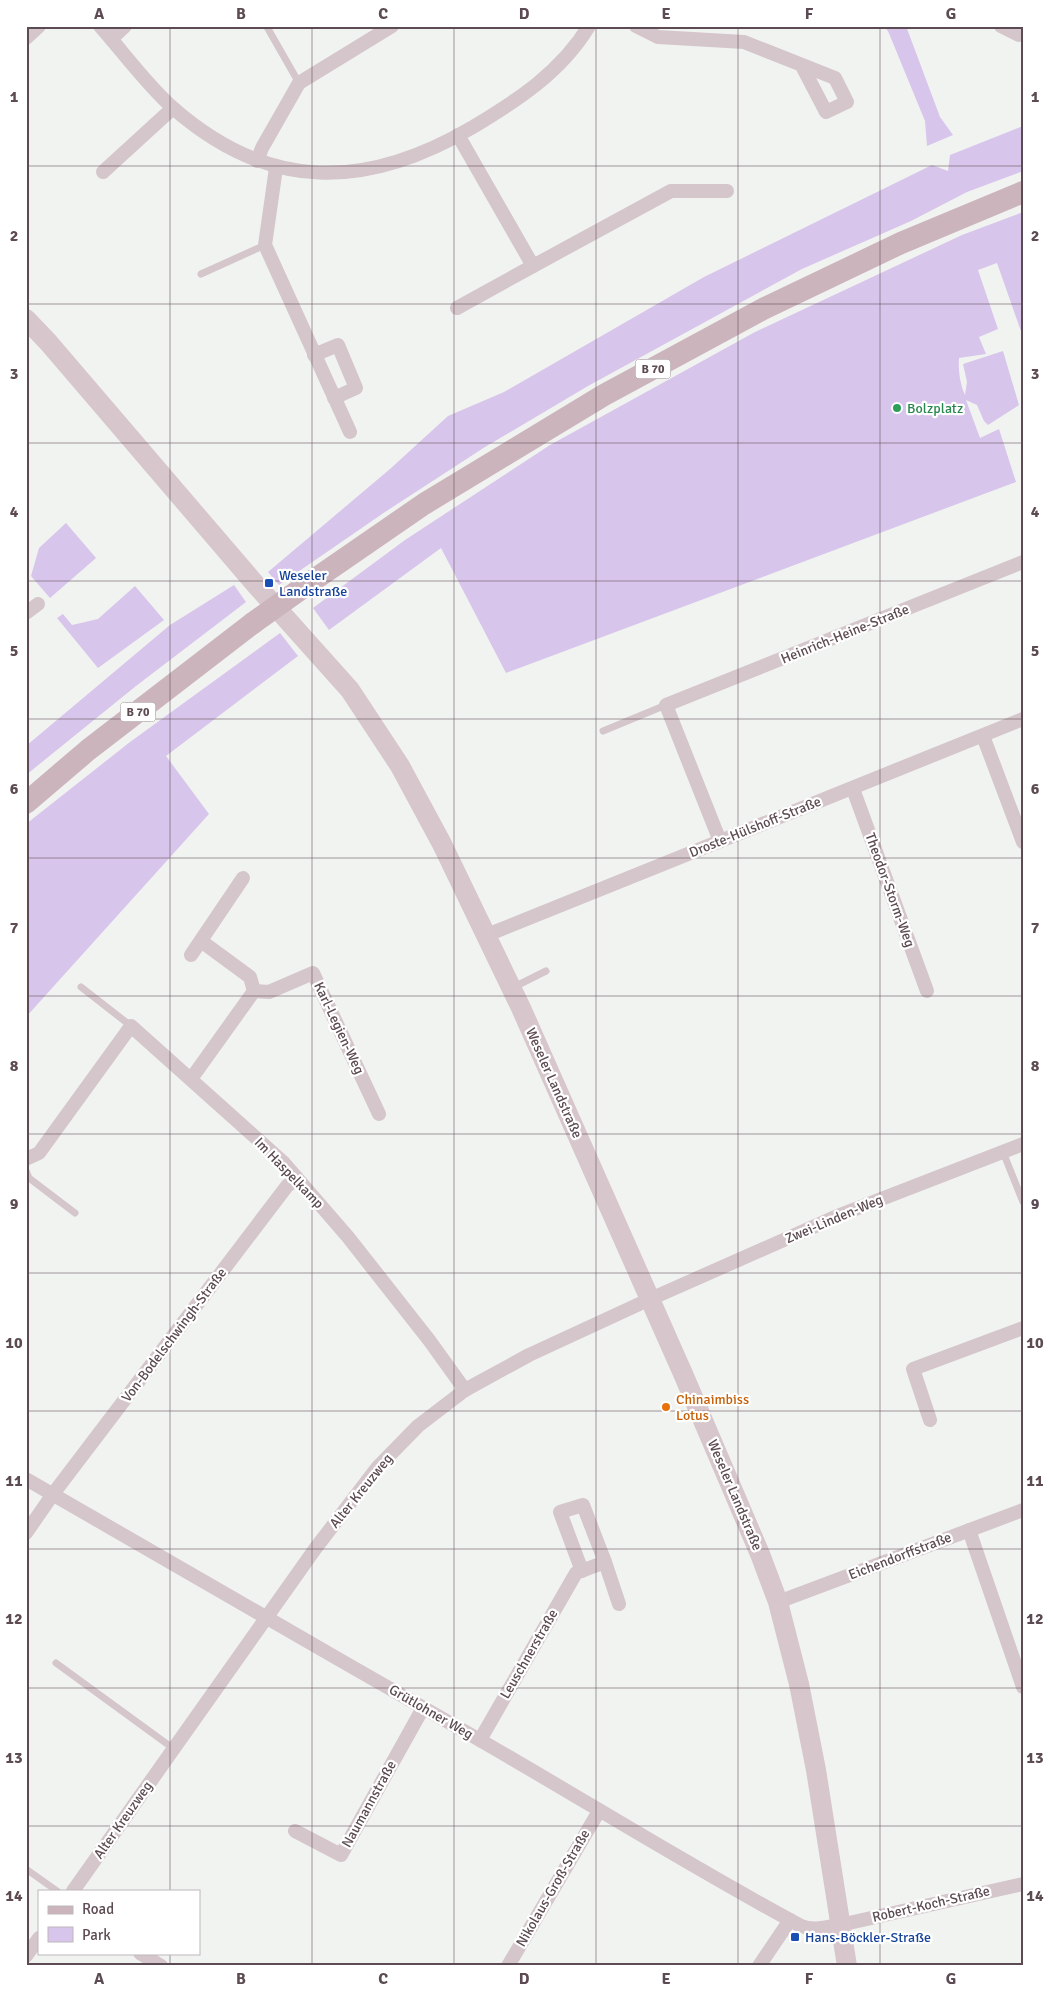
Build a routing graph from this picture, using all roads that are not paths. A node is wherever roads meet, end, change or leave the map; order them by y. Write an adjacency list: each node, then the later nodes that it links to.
1 (39, 26): 10 (street)
2 (100, 26): 11 (street)
3 (125, 26): 11 (street)
4 (392, 26): 13 (street)
5 (589, 26): 15 (street)
6 (636, 26): 12 (street)
7 (1000, 26): 9 (street)
8 (267, 27): 13 (lane)
9 (1023, 33)
10 (26, 38)
11 (111, 39): 14 (street)
12 (802, 66)
13 (299, 83): 16 (street)
14 (173, 108): 16 (street); 18 (street)
15 (458, 135): 17 (street); 22 (street)
16 (257, 161): 17 (street)
17 (276, 168): 21 (street)
18 (103, 172)
19 (727, 191): 22 (street)
20 (1023, 192): 37 (main road, B 70, bridge)
21 (265, 245): 23 (lane); 26 (street)
22 (533, 266): 24 (street)
23 (202, 274)
24 (457, 308)
25 (26, 319): 41 (street, Weseler Landstraße)
26 (314, 355): 27 (street); 27 (street)
27 (334, 398): 28 (street)
28 (350, 432)
29 (1023, 562): 32 (street, Heinrich-Heine-Straße)
30 (38, 604): 31 (street)
31 (26, 613)
32 (666, 705): 34 (lane, Heinrich-Heine-Straße); 38 (street)
33 (1023, 719): 35 (street, Droste-Hülshoff-Straße)
34 (603, 731)
35 (983, 736): 36 (street, Droste-Hülshoff-Straße); 39 (street)
36 (853, 788): 38 (street, Droste-Hülshoff-Straße); 48 (street, Theodor-Storm-Weg)
37 (26, 803)
38 (720, 841): 41 (street, Droste-Hülshoff-Straße)
39 (1023, 842)
40 (243, 878): 42 (street)
41 (487, 935): 46 (street, Weseler Landstraße)
42 (201, 941): 43 (street); 47 (street)
43 (191, 955)
44 (546, 971): 46 (lane)
45 (81, 987): 49 (lane, Im Haspelkamp)
46 (512, 988): 59 (street, Weseler Landstraße)
47 (254, 991): 50 (street); 51 (street, Karl-Legien-Weg)
48 (927, 991)
49 (131, 1026): 50 (street, Im Haspelkamp); 54 (street)
50 (191, 1079): 56 (street, Im Haspelkamp)
51 (379, 1114)
52 (1023, 1144): 53 (street, Zwei-Linden-Weg)
53 (1003, 1152): 57 (lane); 59 (street, Zwei-Linden-Weg)
54 (26, 1159)
55 (26, 1171): 58 (lane)
56 (297, 1178): 61 (street, Im Haspelkamp); 64 (street, Von-Bodelschwingh-Straße)
57 (1023, 1202)
58 (75, 1212)
59 (648, 1300): 61 (street, Alter Kreuzweg); 70 (street, Weseler Landstraße)
60 (1023, 1328): 62 (street)
61 (465, 1390): 72 (street, Alter Kreuzweg)
62 (930, 1420)
63 (26, 1479): 64 (street, Grütlohner Weg)
64 (53, 1494): 67 (street, Von-Bodelschwingh-Straße); 72 (street, Grütlohner Weg)
65 (1023, 1510): 66 (street, Eichendorffstraße)
66 (968, 1530): 70 (street, Eichendorffstraße); 74 (street)
67 (26, 1533)
68 (605, 1562): 69 (street, Leuschnerstraße); 69 (street); 71 (street)
69 (582, 1571): 76 (street, Leuschnerstraße)
70 (778, 1602): 85 (street, Weseler Landstraße)
71 (619, 1604)
72 (267, 1619): 75 (street, Grütlohner Weg); 77 (street, Alter Kreuzweg)
73 (56, 1664): 77 (lane)
74 (1023, 1687)
75 (423, 1708): 76 (street, Grütlohner Weg); 79 (street, Naumannstraße)
76 (480, 1740): 78 (street, Grütlohner Weg)
77 (174, 1749): 83 (street, Alter Kreuzweg)
78 (598, 1811): 84 (street, Grütlohner Weg); 90 (street, Nikolaus-Groß-Straße)
79 (295, 1831)
80 (26, 1869): 82 (lane)
81 (1023, 1884): 85 (street, Robert-Koch-Straße)
82 (56, 1890)
83 (74, 1890)
84 (790, 1920): 85 (street, Grütlohner Weg); 91 (street)
85 (840, 1925): 92 (street, Weseler Landstraße)
86 (38, 1939): 88 (street)
87 (142, 1954): 89 (street)
88 (26, 1956)
89 (161, 1966)
90 (508, 1966)
91 (759, 1966)
92 (847, 1966)

